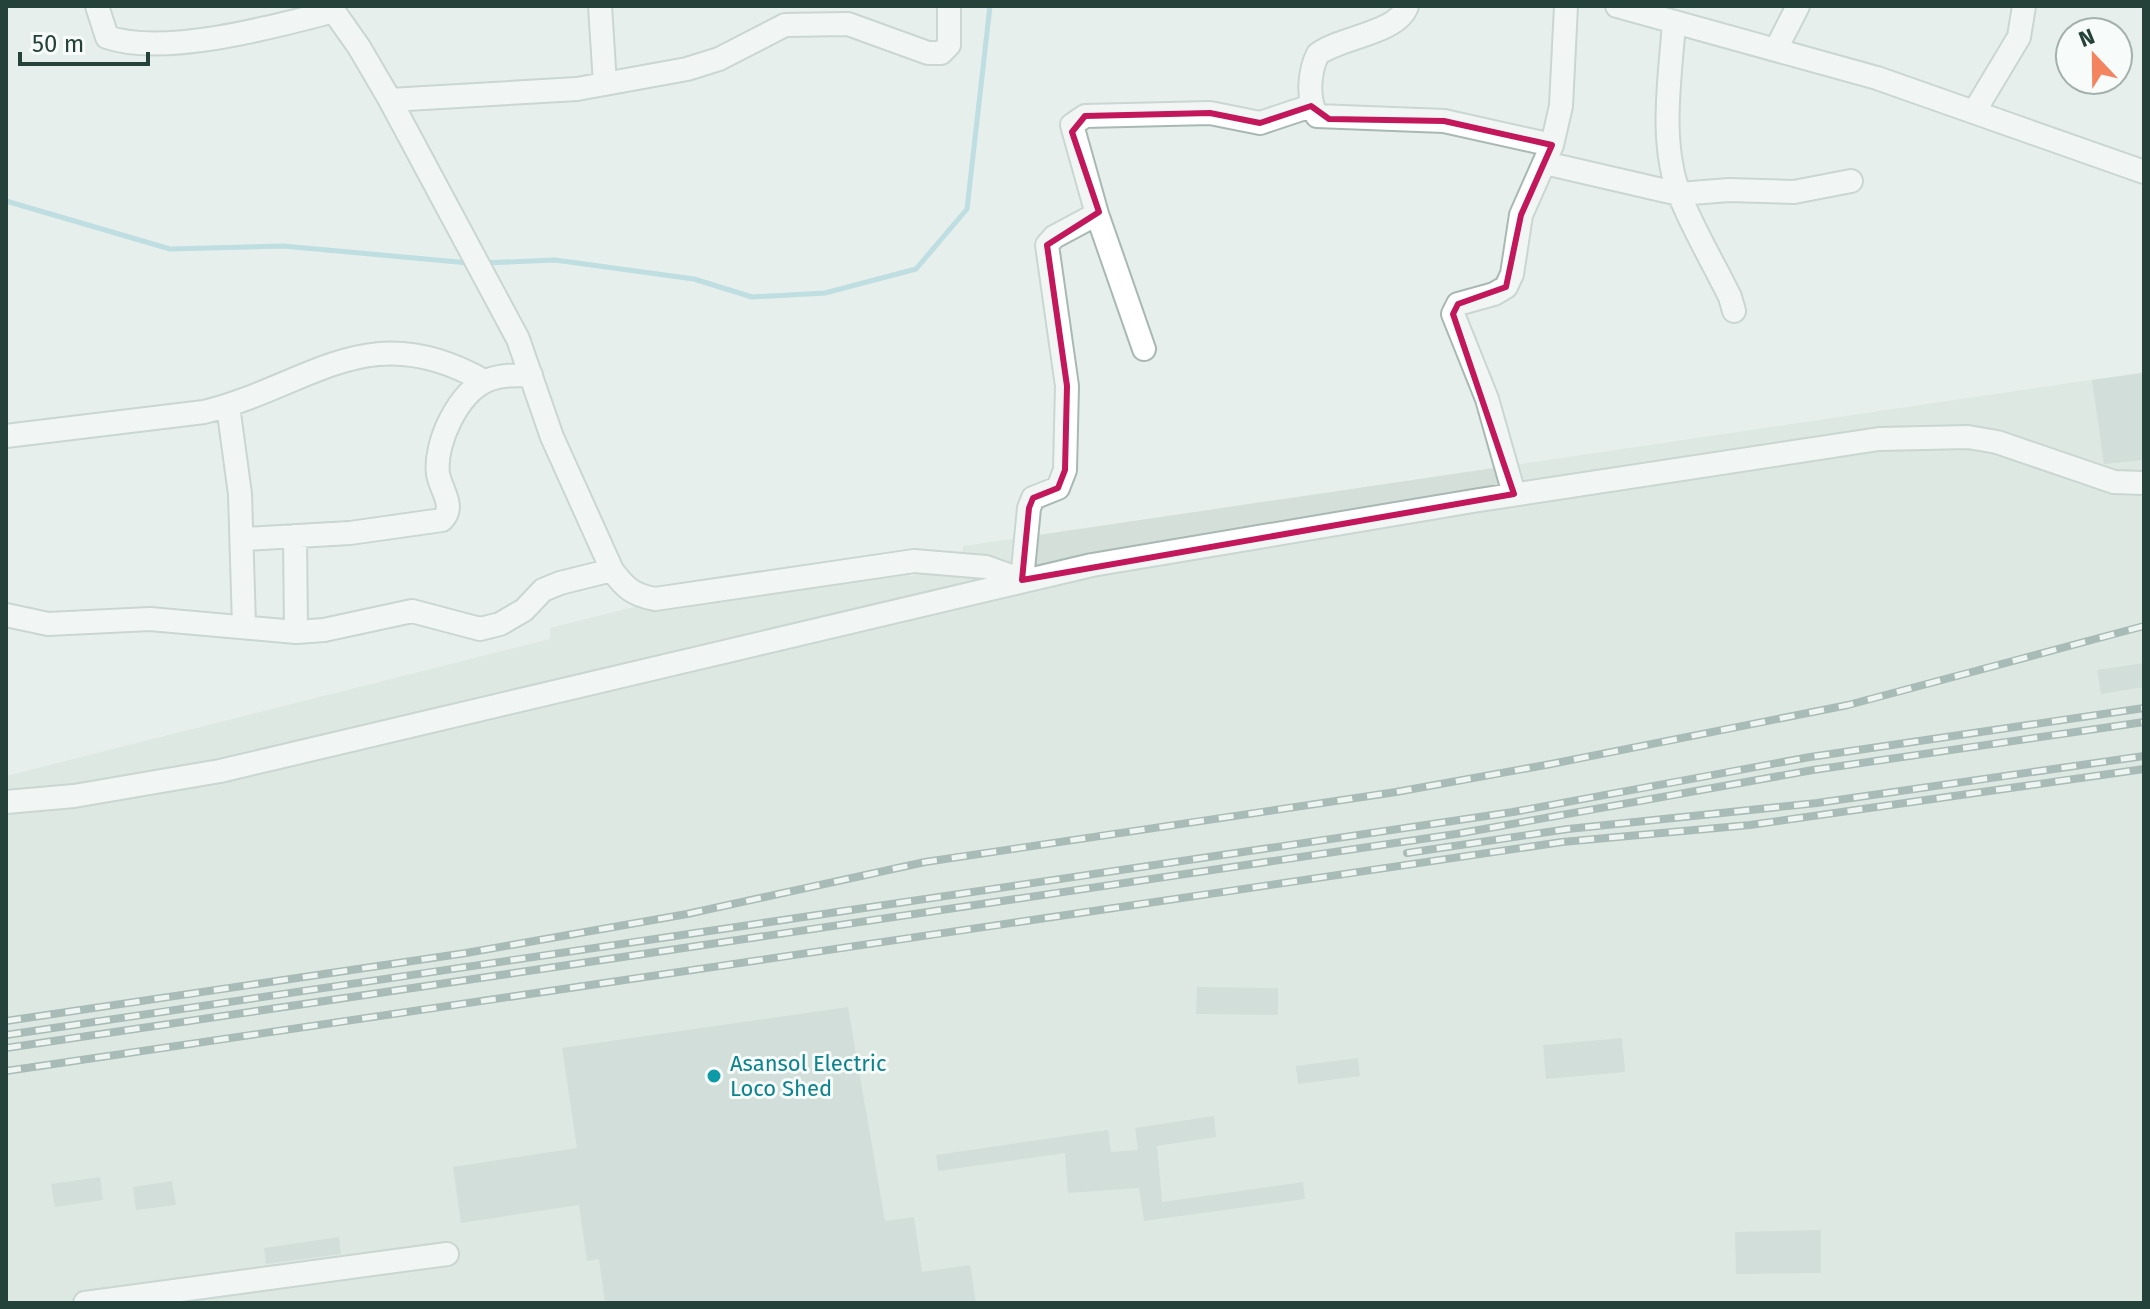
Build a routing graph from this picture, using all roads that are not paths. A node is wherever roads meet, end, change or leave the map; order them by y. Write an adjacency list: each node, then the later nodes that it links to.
1 (97, 6): 9 (street)
2 (600, 6): 12 (street)
3 (949, 6): 12 (street)
4 (1407, 6): 14 (street)
5 (1566, 6): 16 (street)
6 (1617, 6): 10 (street)
7 (1798, 6): 11 (street)
8 (2024, 6): 15 (street)
9 (332, 9): 13 (street)
10 (1674, 23): 11 (street); 19 (street)
11 (1776, 49): 15 (street)
12 (605, 84): 13 (street)
13 (390, 100): 23 (street)
14 (1311, 106): 16 (street); 20 (street)
15 (1974, 112): 17 (street)
16 (1549, 154): 19 (street); 28 (street)
17 (2144, 172)
18 (1851, 181): 19 (street)
19 (1679, 194): 21 (street)
20 (1097, 214): 22 (street); 32 (street)
21 (1734, 311)
22 (1144, 349)
23 (531, 375): 24 (street); 31 (street)
24 (484, 381): 25 (street); 29 (street)
25 (228, 406): 26 (street); 30 (street)
26 (6, 436)
27 (2144, 483): 28 (street)
28 (1514, 494): 32 (street)
29 (295, 536): 30 (street); 35 (street)
30 (244, 539): 34 (street)
31 (612, 570): 32 (street); 35 (street)
32 (1022, 580): 36 (street)
33 (6, 615): 34 (street)
34 (244, 625): 35 (street)
35 (296, 632)
36 (6, 802)
37 (447, 1254): 38 (street)
38 (85, 1303)

